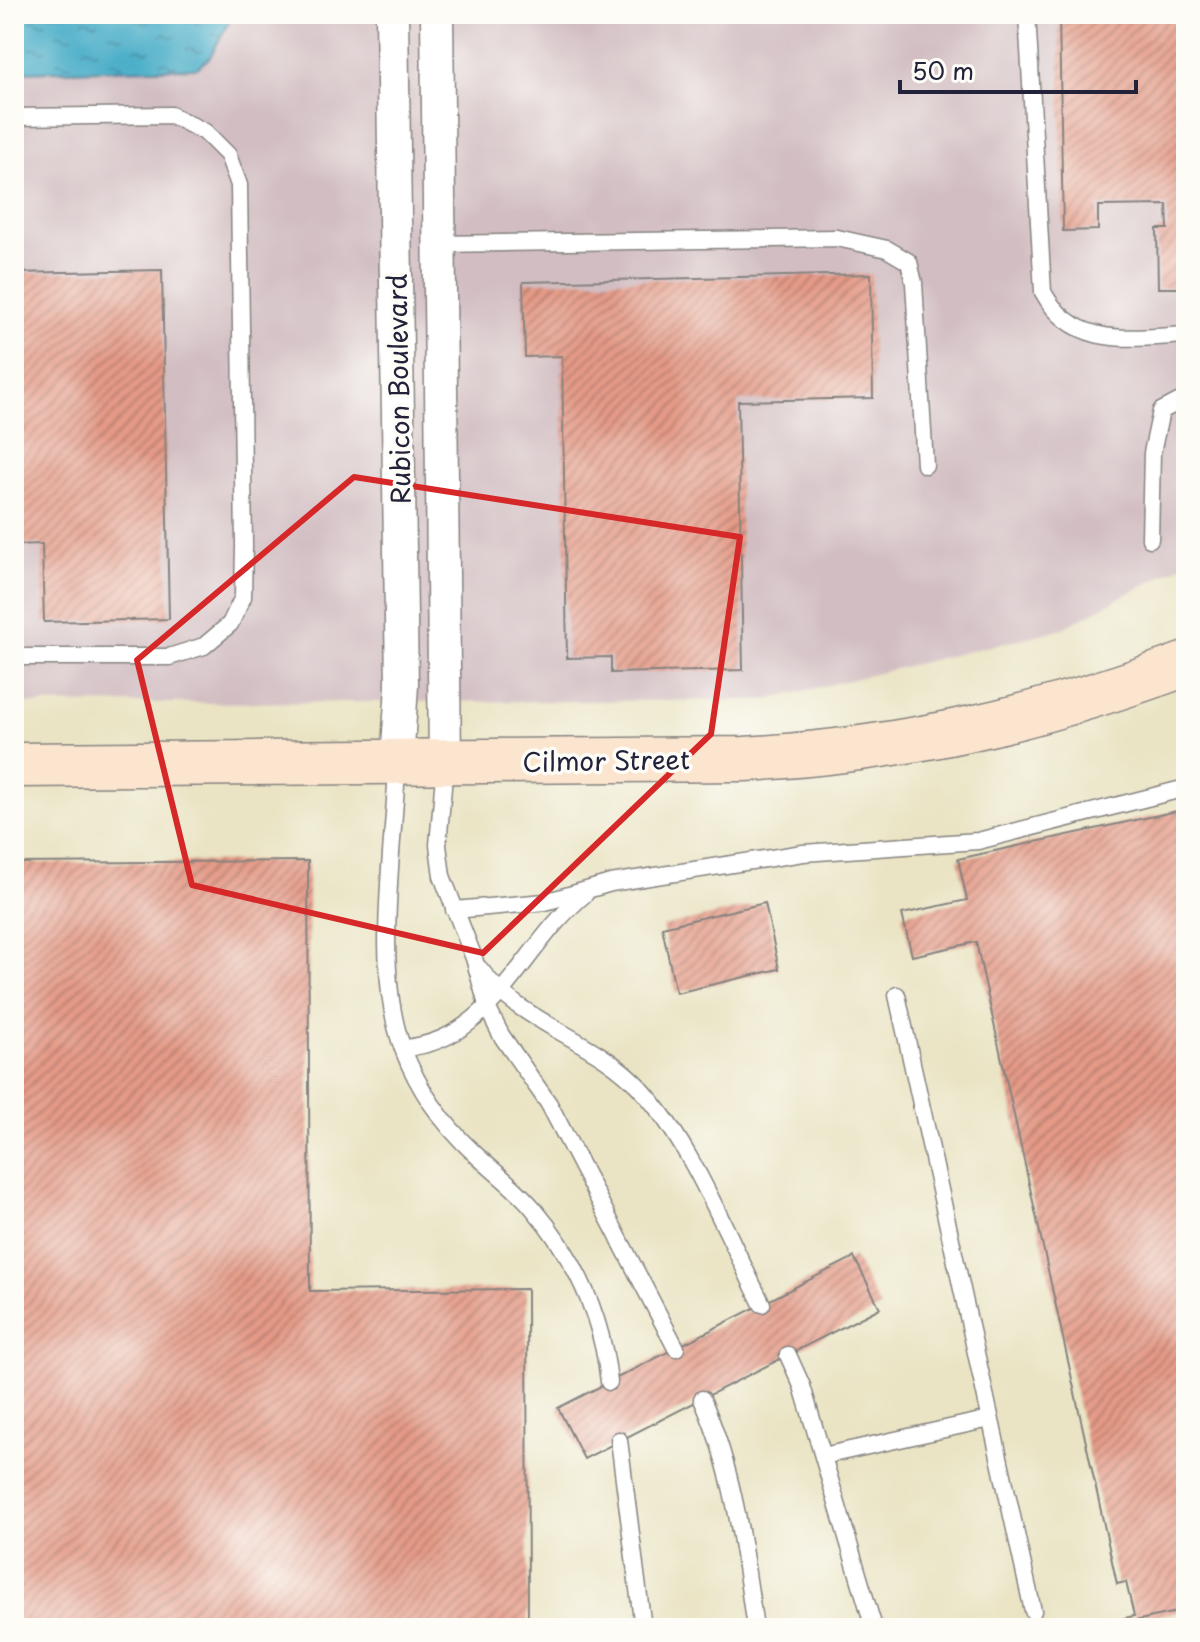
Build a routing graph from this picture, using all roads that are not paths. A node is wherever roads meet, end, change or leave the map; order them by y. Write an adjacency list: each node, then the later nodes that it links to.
1 (392, 14): 13 (street, Rubicon Boulevard)
2 (437, 14): 5 (street, Rubicon Boulevard)
3 (1027, 14): 6 (lane)
4 (14, 117): 10 (lane)
5 (439, 244): 8 (lane); 12 (street, Rubicon Boulevard)
6 (1186, 335)
7 (1186, 398): 9 (lane)
8 (925, 465)
9 (1150, 539)
10 (14, 657)
11 (1186, 664): 12 (street, Cilmor Street)
12 (445, 762): 13 (street, Cilmor Street); 17 (lane)
13 (397, 763): 14 (street, Cilmor Street); 22 (lane)
14 (14, 765)
15 (1186, 788): 16 (lane)
16 (589, 891): 17 (lane); 19 (lane)
17 (454, 910): 18 (lane)
18 (474, 958): 19 (lane); 21 (lane)
19 (501, 992): 21 (lane); 23 (lane)
20 (897, 995): 28 (lane)
21 (488, 1009): 22 (lane); 24 (lane)
22 (403, 1048): 26 (lane)
23 (762, 1304)
24 (676, 1348)
25 (788, 1355): 30 (lane)
26 (609, 1382)
27 (702, 1399): 33 (lane)
28 (990, 1419): 30 (lane); 31 (lane)
29 (619, 1440): 32 (lane)
30 (823, 1456): 34 (lane)
31 (1033, 1611)
32 (643, 1628)
33 (755, 1628)
34 (874, 1628)

